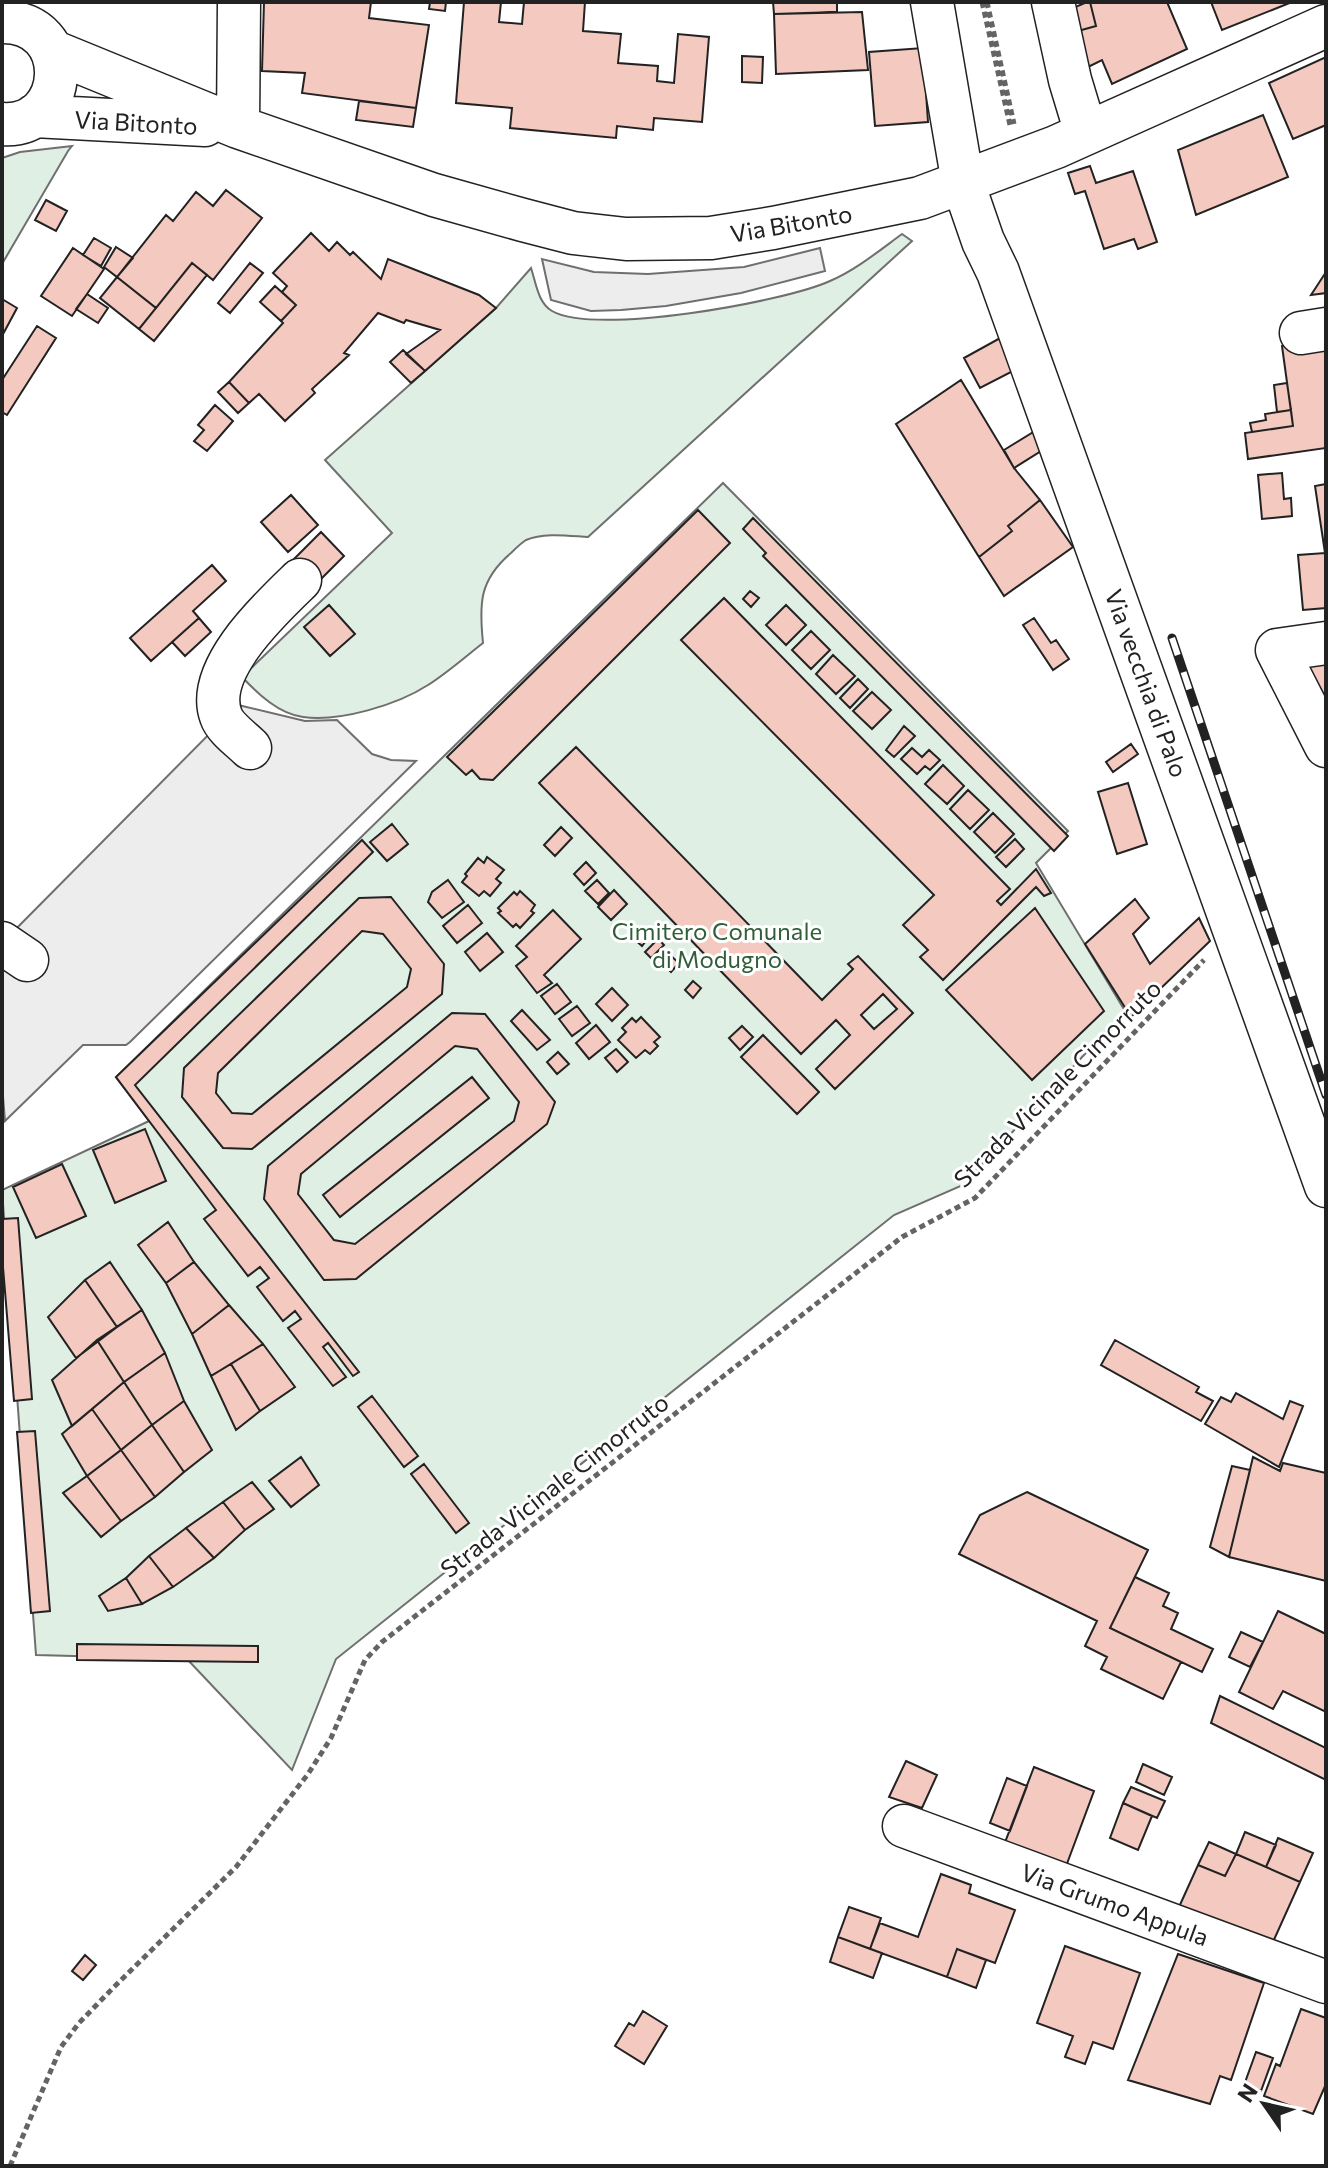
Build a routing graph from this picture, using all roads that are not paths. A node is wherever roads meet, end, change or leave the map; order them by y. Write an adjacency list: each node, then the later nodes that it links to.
1 (239, 2): 8 (street)
2 (932, 2): 10 (street, Via vecchia di Palo)
3 (1053, 2): 9 (street)
4 (2, 22): 6 (street, Via Bitonto)
5 (1326, 26): 9 (street, Via Bitonto)
6 (52, 51): 7 (street); 8 (street, Via Bitonto)
7 (18, 120): 8 (street, Via Bitonto)
8 (238, 127): 10 (street, Via Bitonto)
9 (1086, 133): 10 (street, Via Bitonto)
10 (963, 183): 15 (street, Via vecchia di Palo)
11 (300, 580): 14 (street)
12 (1326, 643): 13 (street)
13 (1326, 746)
14 (250, 748)
15 (1326, 1186)
16 (904, 1826): 17 (street, Via Grumo Appula)
17 (1326, 1982)

